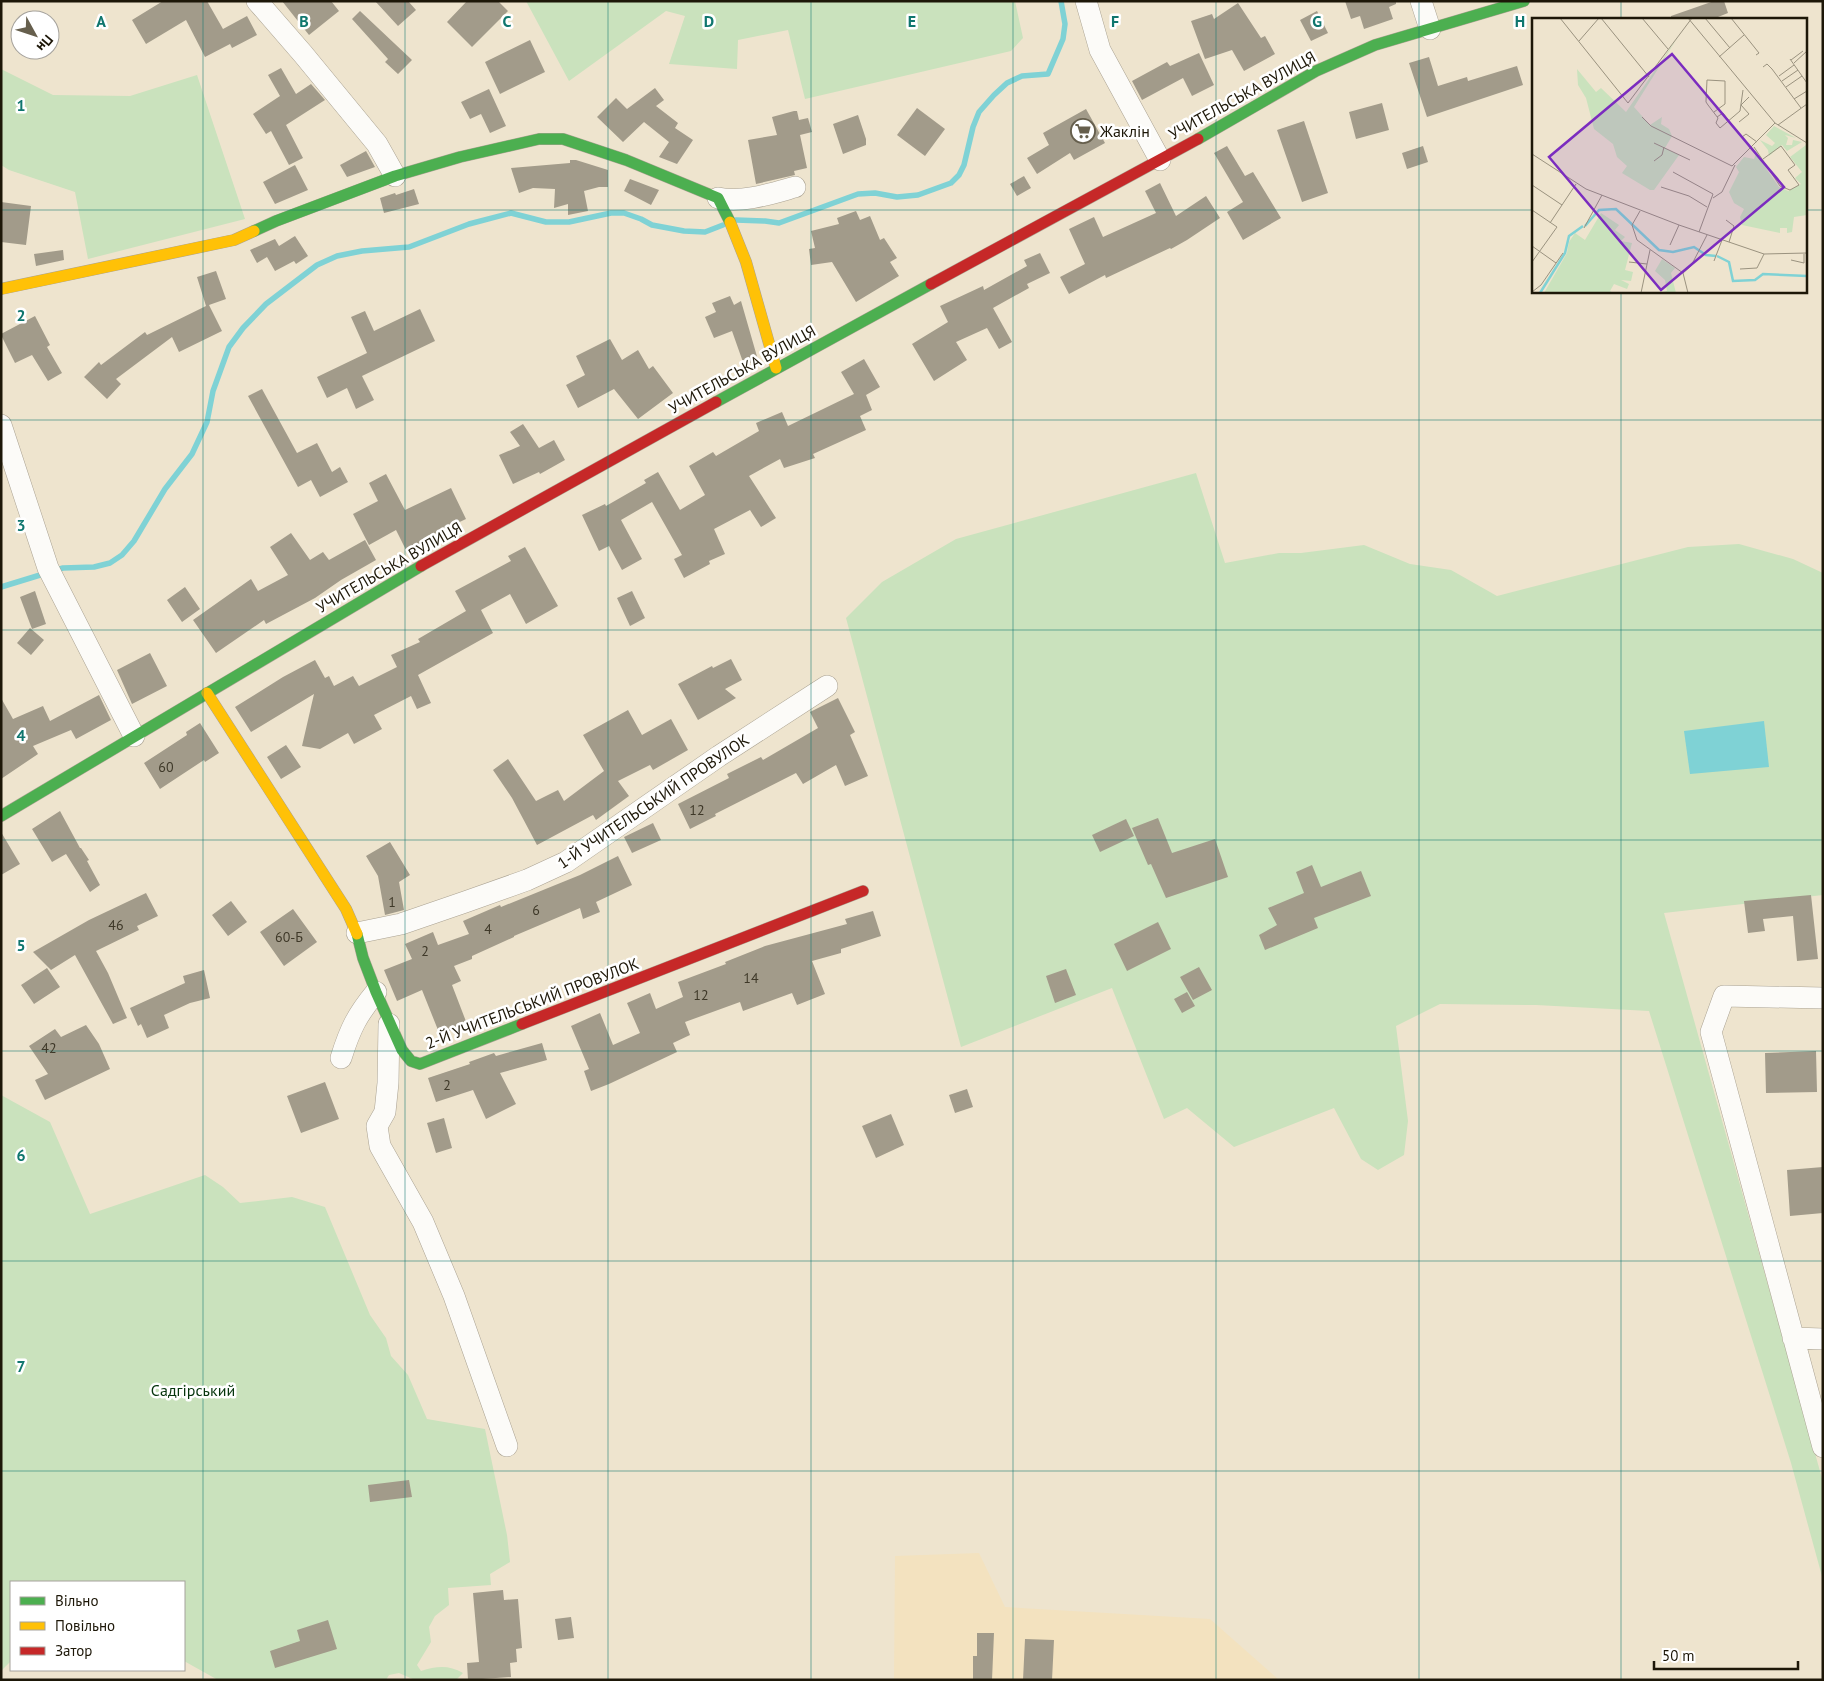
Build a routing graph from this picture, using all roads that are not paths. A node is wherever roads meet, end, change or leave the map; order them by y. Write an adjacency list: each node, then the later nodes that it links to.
1 (257, 1): 7 (street)
2 (1086, 1): 6 (street)
3 (1421, 1): 5 (street)
4 (1524, 1): 5 (street, УЧИТЕЛЬСЬКА ВУЛИЦЯ)
5 (1430, 29): 6 (street, УЧИТЕЛЬСЬКА ВУЛИЦЯ)
6 (1160, 160): 11 (street, УЧИТЕЛЬСЬКА ВУЛИЦЯ)
7 (395, 176): 9 (street); 10 (street)
8 (794, 187): 9 (street)
9 (722, 207): 11 (street)
10 (1, 289)
11 (776, 368): 14 (street, УЧИТЕЛЬСЬКА ВУЛИЦЯ)
12 (1, 425): 15 (street)
13 (826, 686): 18 (street, 1-Й УЧИТЕЛЬСЬКИЙ ПРОВУЛОК)
14 (207, 693): 15 (street, УЧИТЕЛЬСЬКА ВУЛИЦЯ); 18 (street, 2-Й УЧИТЕЛЬСЬКИЙ ПРОВУЛОК)
15 (134, 736): 16 (street, УЧИТЕЛЬСЬКА ВУЛИЦЯ)
16 (1, 816)
17 (863, 891): 21 (street, 2-Й УЧИТЕЛЬСЬКИЙ ПРОВУЛОК)
18 (356, 933): 19 (street, 2-Й УЧИТЕЛЬСЬКИЙ ПРОВУЛОК)
19 (376, 992): 21 (street, 2-Й УЧИТЕЛЬСЬКИЙ ПРОВУЛОК); 22 (street)
20 (1823, 998): 23 (street)
21 (390, 1024): 25 (street)
22 (341, 1058)
23 (1793, 1338): 24 (street); 26 (street)
24 (1823, 1338)
25 (507, 1446)
26 (1823, 1447)

